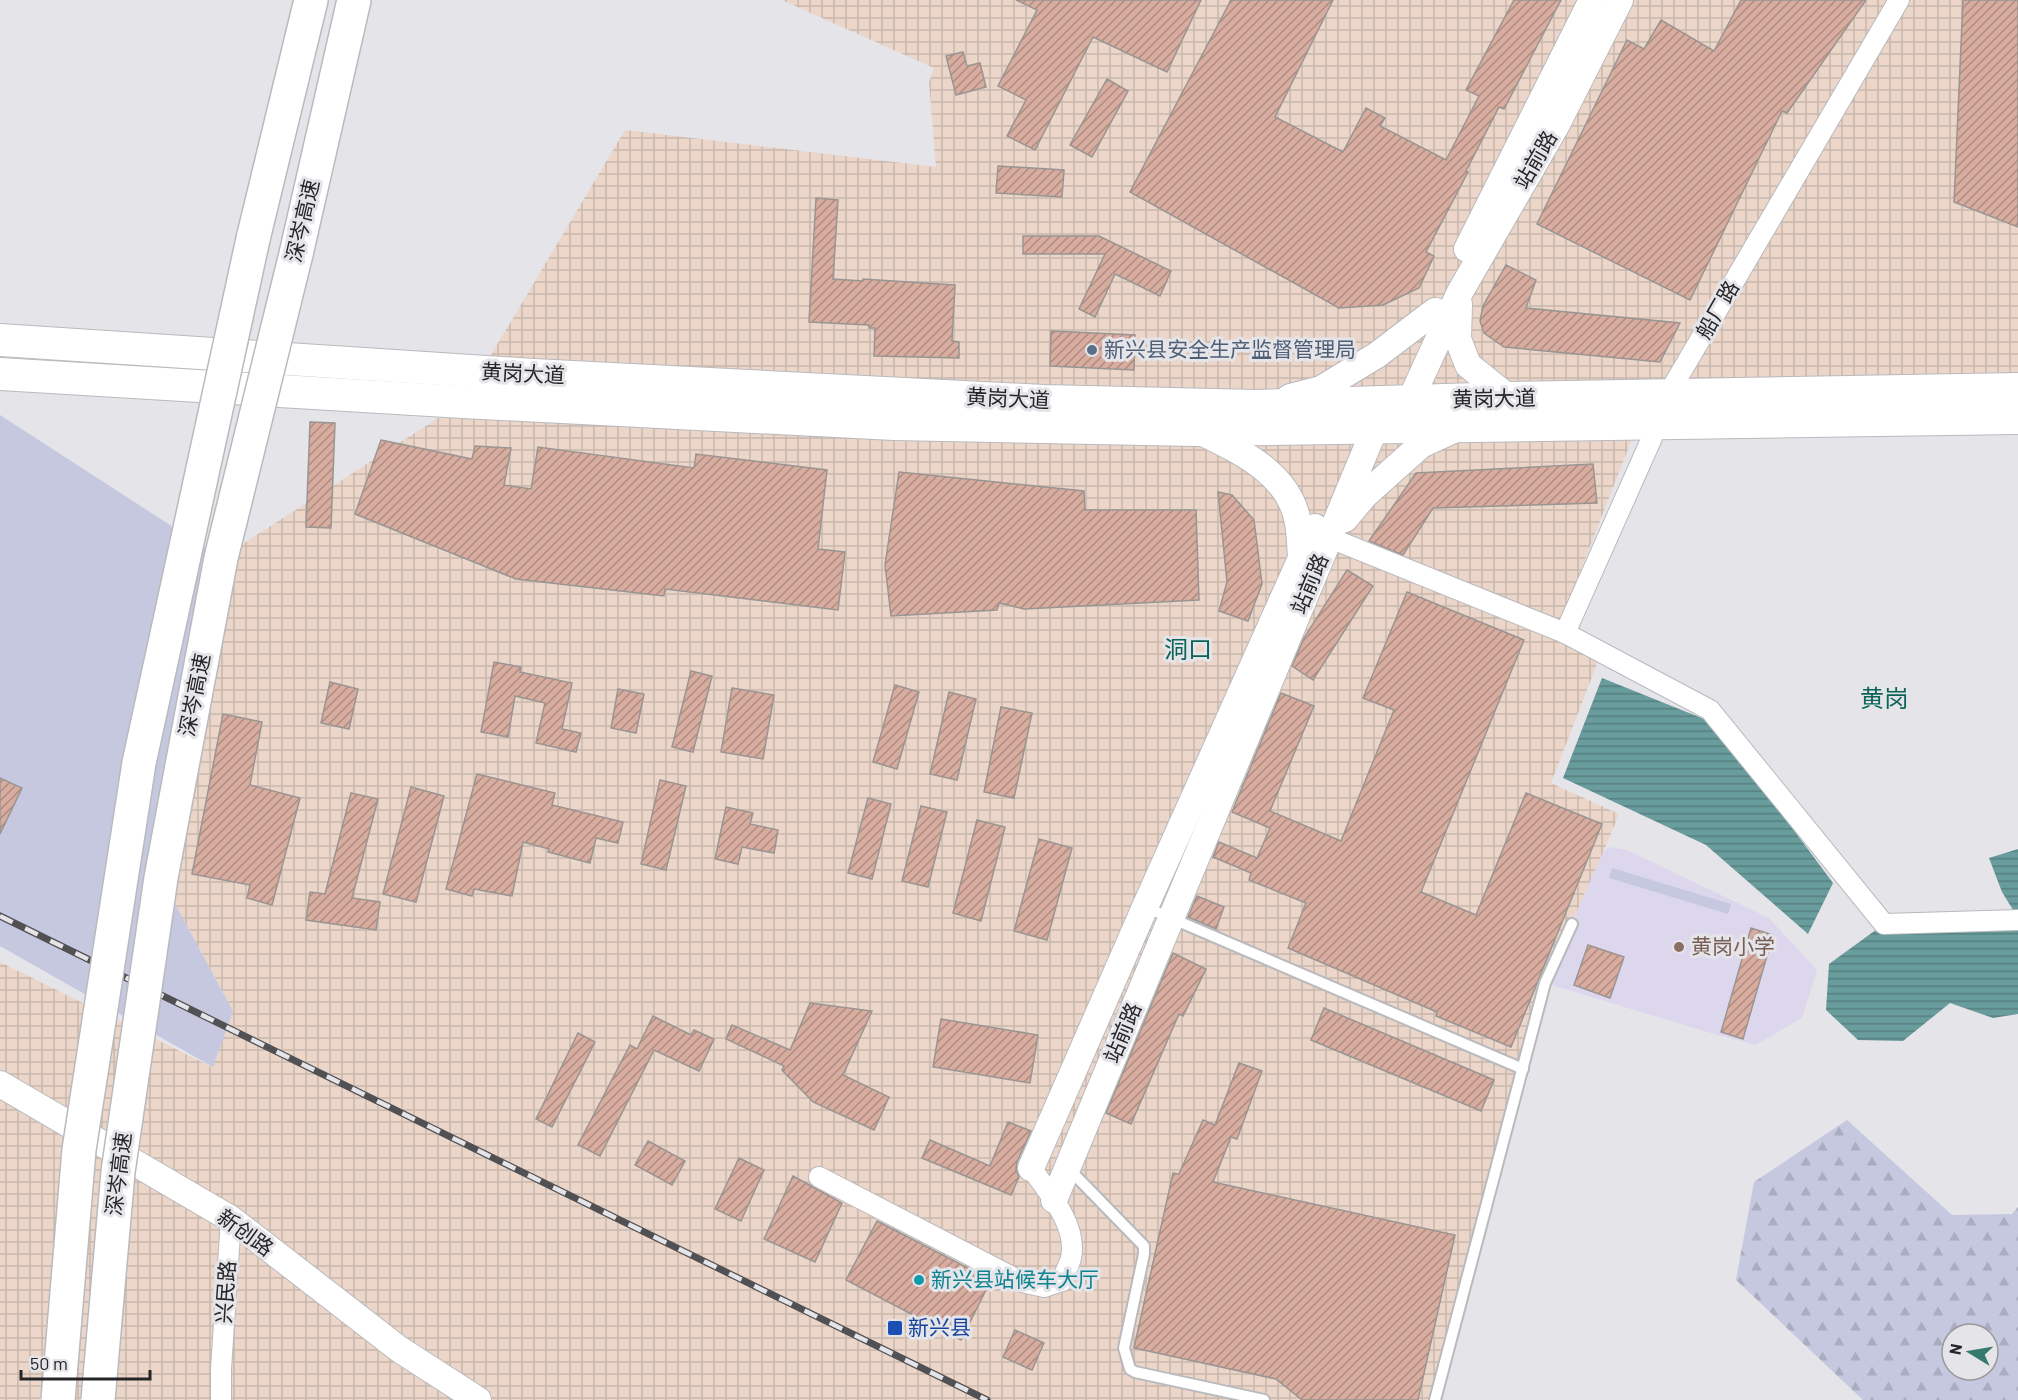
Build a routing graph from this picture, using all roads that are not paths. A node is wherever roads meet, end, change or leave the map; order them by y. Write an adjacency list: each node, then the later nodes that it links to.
1 (311, 0): 35 (highway, 深岑高速, bridge)
2 (354, 0): 36 (highway, 深岑高速, bridge)
3 (1592, 0): 7 (street, 站前路)
4 (1620, 0): 6 (street, 站前路)
5 (1899, 0): 16 (street, 船厂路)
6 (1460, 292): 12 (street); 13 (street, 站前路)
7 (1435, 311): 13 (street, 站前路); 15 (street)
8 (0, 340): 10 (main road, 黄岗大道)
9 (0, 374): 14 (main road, 黄岗大道)
10 (533, 375): 14 (main road); 15 (main road, 黄岗大道)
11 (2018, 390): 16 (main road, 黄岗大道)
12 (1509, 398): 13 (main road, 黄岗大道); 16 (main road, 黄岗大道)
13 (1401, 401): 15 (main road, 黄岗大道); 19 (street, 站前路)
14 (530, 406): 20 (main road, 黄岗大道)
15 (1256, 406)
16 (1663, 410): 17 (main road, 黄岗大道); 18 (main road, 黄岗大道); 23 (street, 船厂路)
17 (2018, 418)
18 (1460, 427): 19 (main road, 黄岗大道); 21 (street)
19 (1366, 428): 20 (main road, 黄岗大道); 21 (street, 站前路); 22 (street, 站前路)
20 (1197, 430): 22 (street)
21 (1330, 538): 23 (street); 25 (street, 站前路)
22 (1301, 560): 24 (street, 站前路)
23 (1564, 633): 26 (street)
24 (1145, 907): 25 (lane); 31 (street, 站前路)
25 (1171, 918): 28 (lane); 30 (street, 站前路)
26 (2018, 920)
27 (1572, 924): 28 (lane)
28 (1523, 1069): 40 (lane)
29 (0, 1084): 34 (street, 新创路)
30 (1068, 1167): 33 (street, 站前路); 39 (lane)
31 (1031, 1168): 33 (street)
32 (819, 1177): 33 (street)
33 (1054, 1200)
34 (231, 1219): 37 (street, 兴民路); 38 (street, 新创路)
35 (58, 1400)
36 (98, 1400)
37 (221, 1400)
38 (478, 1400)
39 (1263, 1400)
40 (1435, 1400)

